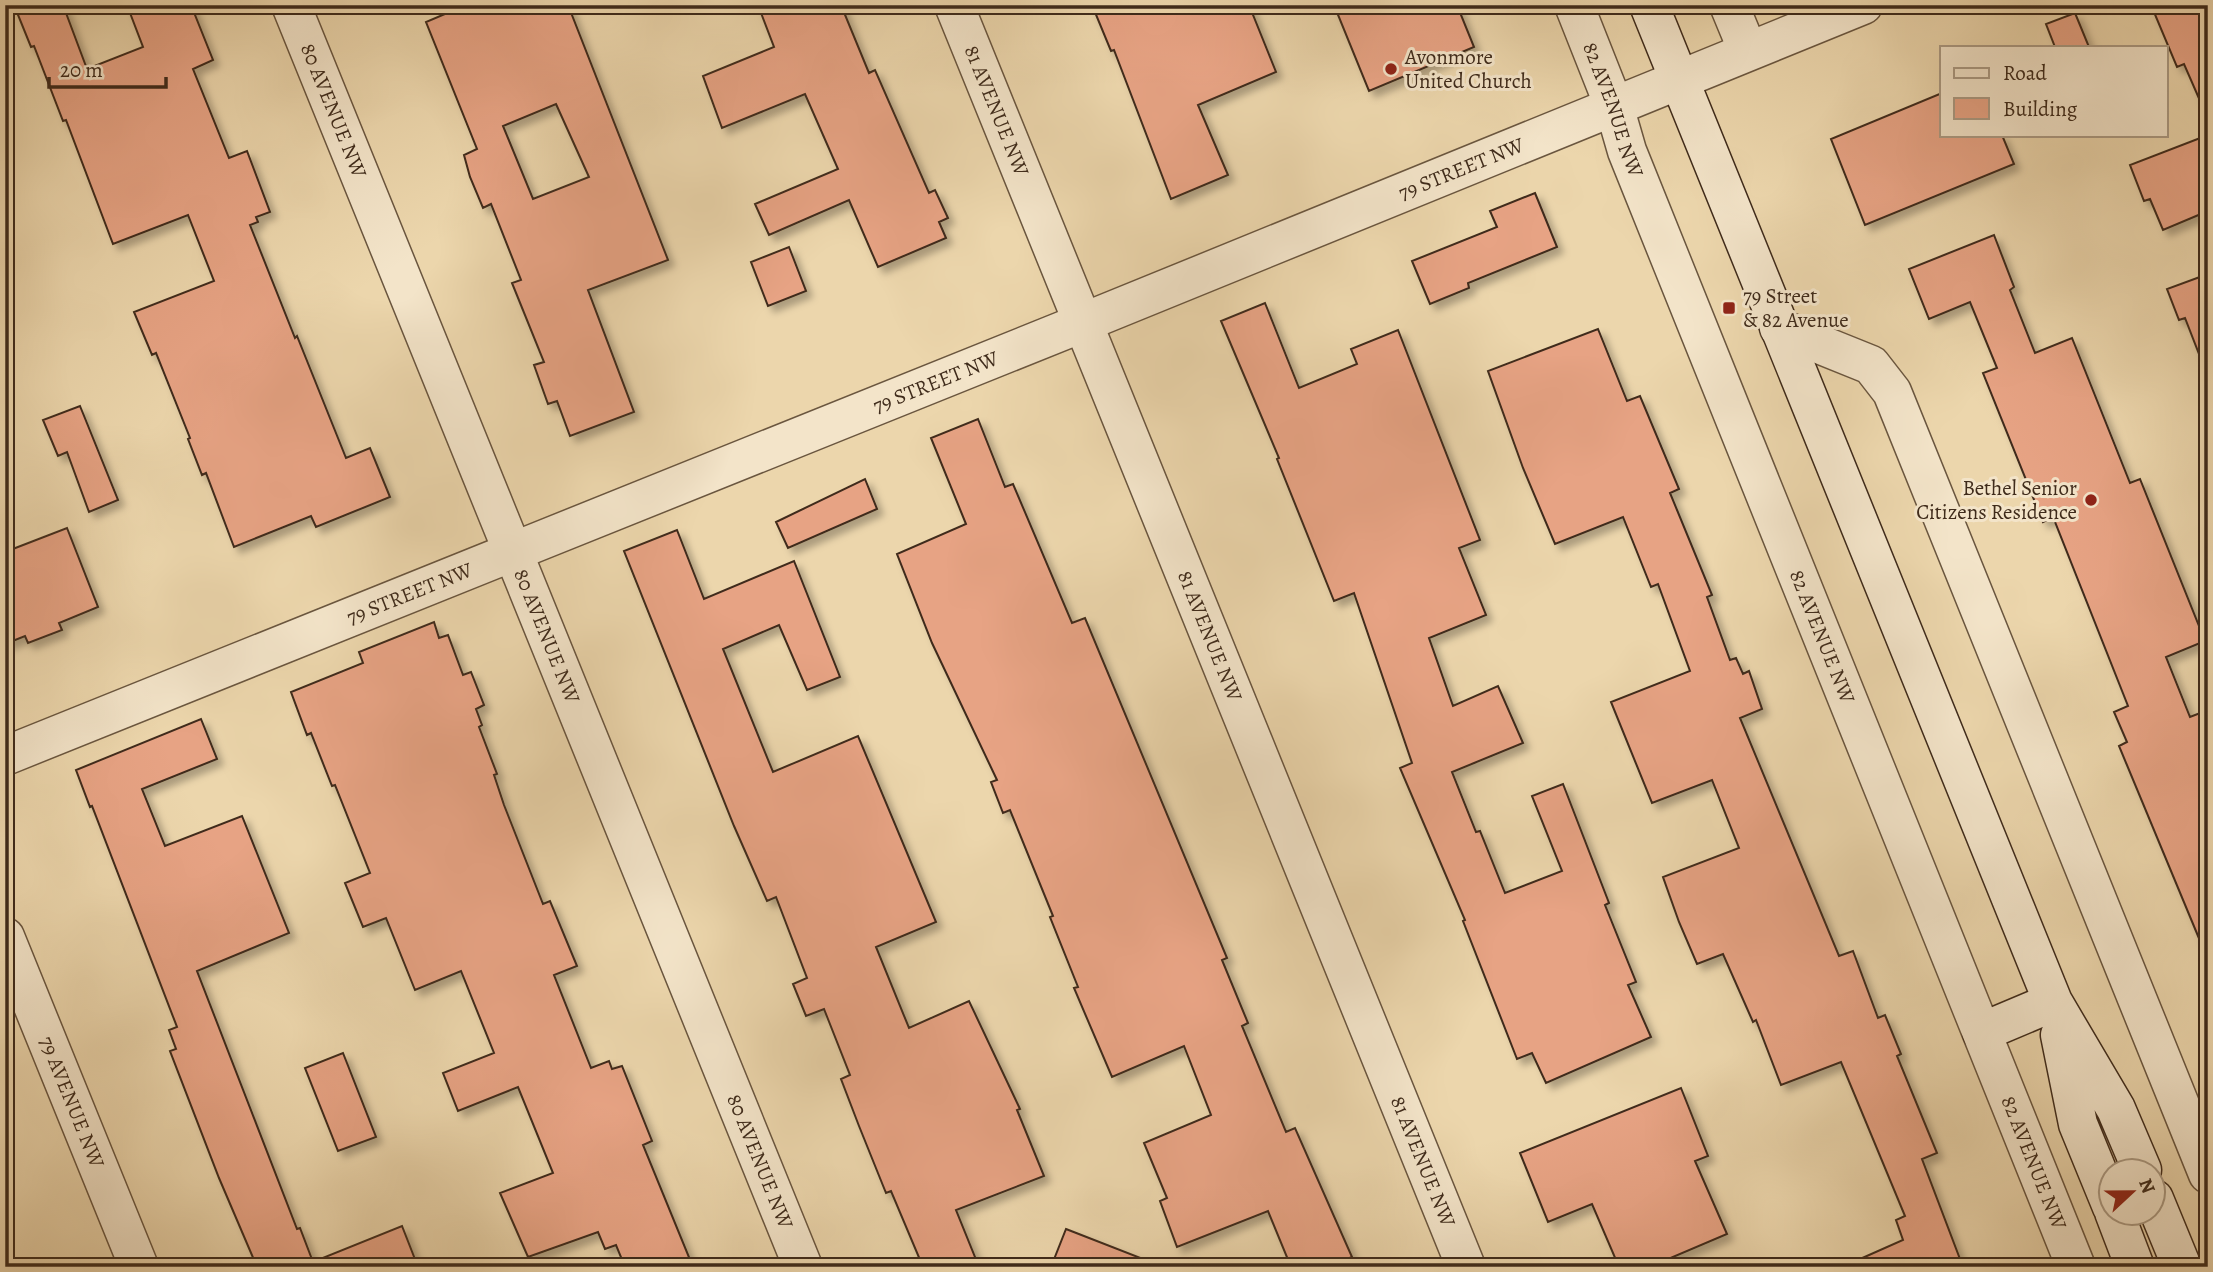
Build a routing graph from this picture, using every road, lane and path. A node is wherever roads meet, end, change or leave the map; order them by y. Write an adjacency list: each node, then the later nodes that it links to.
1 (291, 5): 12 (street, 80 AVENUE NW)
2 (954, 5): 10 (street, 81 AVENUE NW)
3 (1574, 5): 9 (street, 82 AVENUE NW)
4 (1649, 5): 8 (street)
5 (1729, 5): 7 (street)
6 (1863, 5): 7 (street, 79 STREET NW)
7 (1748, 51): 8 (street, 79 STREET NW)
8 (1679, 80): 9 (street, 79 STREET NW); 11 (street)
9 (1614, 106): 10 (street, 79 STREET NW); 16 (street, 82 AVENUE NW)
10 (1083, 323): 12 (street, 79 STREET NW); 24 (street, 81 AVENUE NW)
11 (1779, 328): 15 (street); 19 (street)
12 (514, 551): 13 (street, 79 STREET NW); 23 (street, 80 AVENUE NW)
13 (5, 756)
14 (5, 937): 22 (street, 79 AVENUE NW)
15 (2053, 1002): 16 (street); 17 (street); 18 (street)
16 (1982, 1032): 25 (street, 82 AVENUE NW)
17 (2136, 1156)
18 (2098, 1173)
19 (2208, 1174)
20 (2119, 1226): 26 (street)
21 (2165, 1226): 27 (street)
22 (139, 1267)
23 (803, 1267)
24 (1466, 1267)
25 (2076, 1267)
26 (2135, 1267)
27 (2182, 1267)

